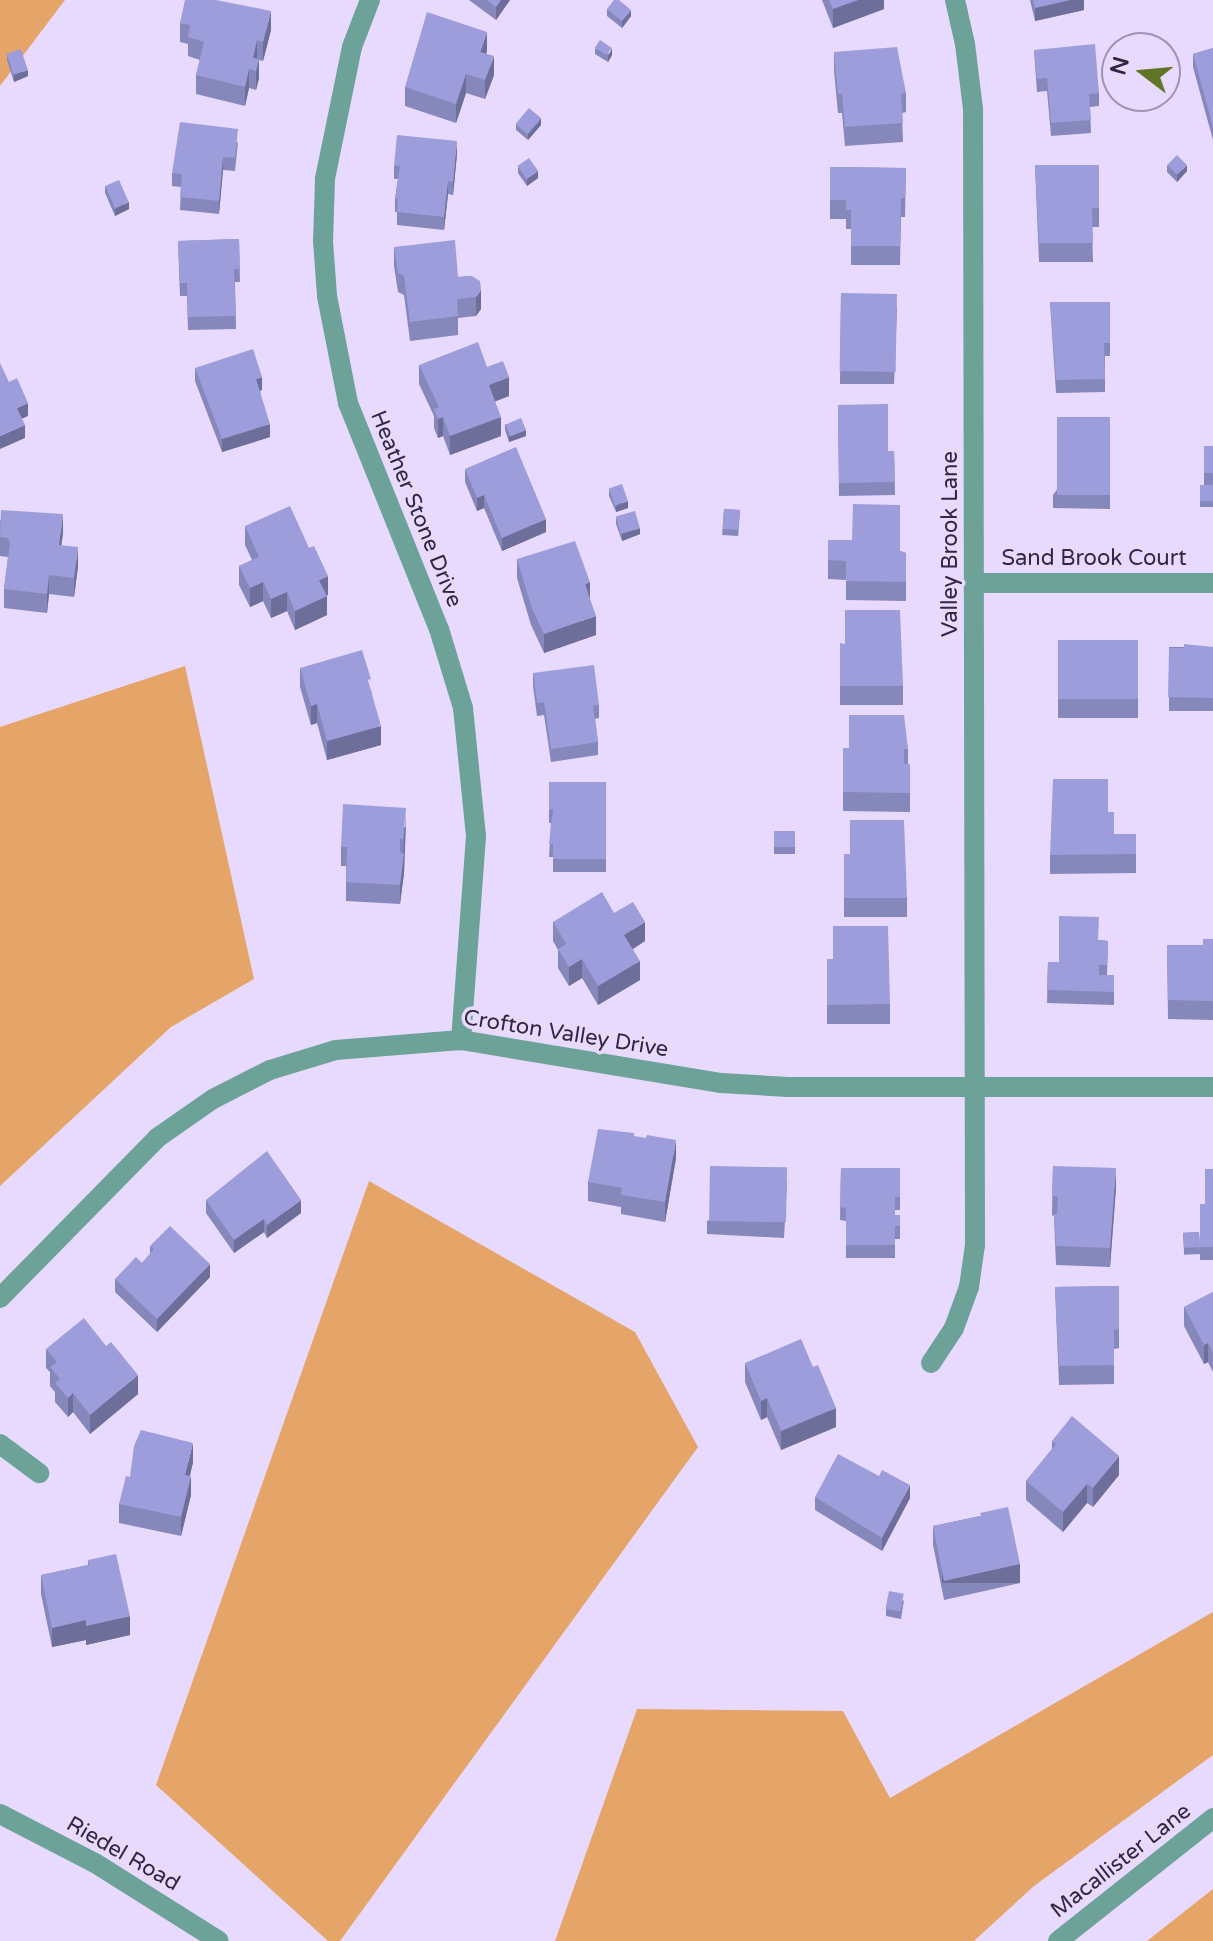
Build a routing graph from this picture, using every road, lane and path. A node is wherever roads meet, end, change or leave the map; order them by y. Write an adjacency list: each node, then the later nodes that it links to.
1 (370, 0): 5 (street, Heather Stone Drive)
2 (955, 0): 3 (street, Valley Brook Lane)
3 (975, 583): 4 (street, Sand Brook Court); 7 (street, Valley Brook Lane)
4 (1213, 583)
5 (461, 1040): 7 (street, Crofton Valley Drive); 8 (street, Crofton Valley Drive)
6 (1213, 1087): 7 (street, Crofton Valley Drive)
7 (977, 1088): 9 (street, Valley Brook Lane)
8 (0, 1298)
9 (931, 1363)
10 (0, 1444): 11 (street)
11 (39, 1473)
12 (0, 1814): 14 (street, Riedel Road)
13 (1213, 1818): 15 (street, Macallister Lane)
14 (219, 1941)
15 (1058, 1941)

